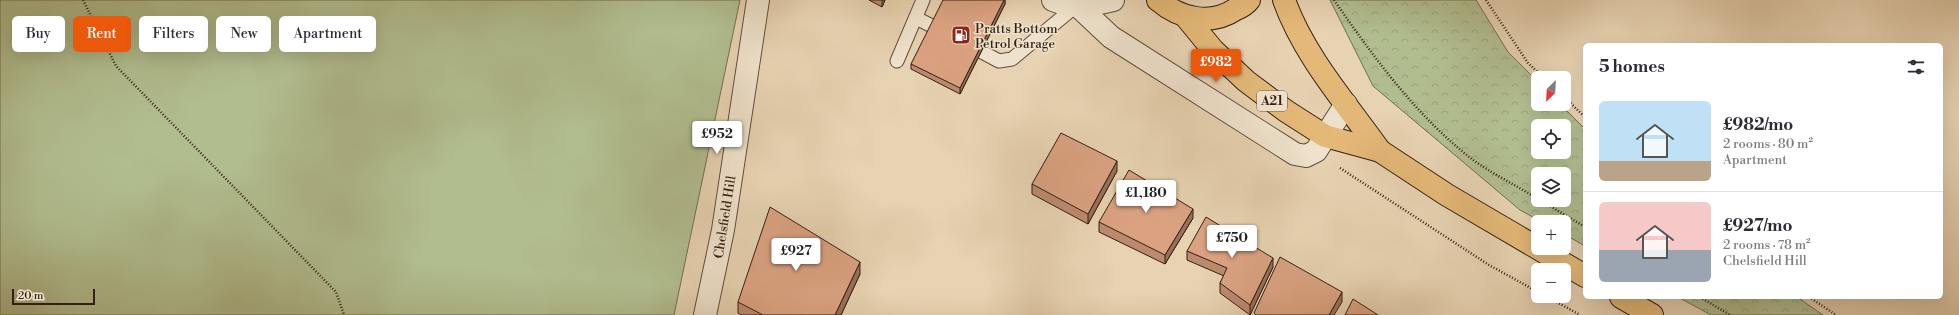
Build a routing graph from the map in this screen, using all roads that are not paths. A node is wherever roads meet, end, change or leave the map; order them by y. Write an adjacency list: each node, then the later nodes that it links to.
1 (758, 0): 17 (street, Chelsfield Hill)
2 (923, 0): 10 (lane)
3 (1053, 0): 8 (street)
4 (1113, 0): 8 (street)
5 (1158, 0): 9 (highway)
6 (1249, 0): 9 (highway)
7 (1284, 0): 12 (highway, A21)
8 (1077, 5): 10 (lane); 13 (street)
9 (1186, 17): 13 (highway, A21)
10 (916, 18): 11 (lane)
11 (897, 61)
12 (1346, 104): 13 (street); 14 (highway, A21)
13 (1321, 144): 14 (highway, A21)
14 (1380, 151): 15 (highway, A21)
15 (1583, 275)
16 (1624, 299): 18 (highway)
17 (705, 315)
18 (1651, 315)

